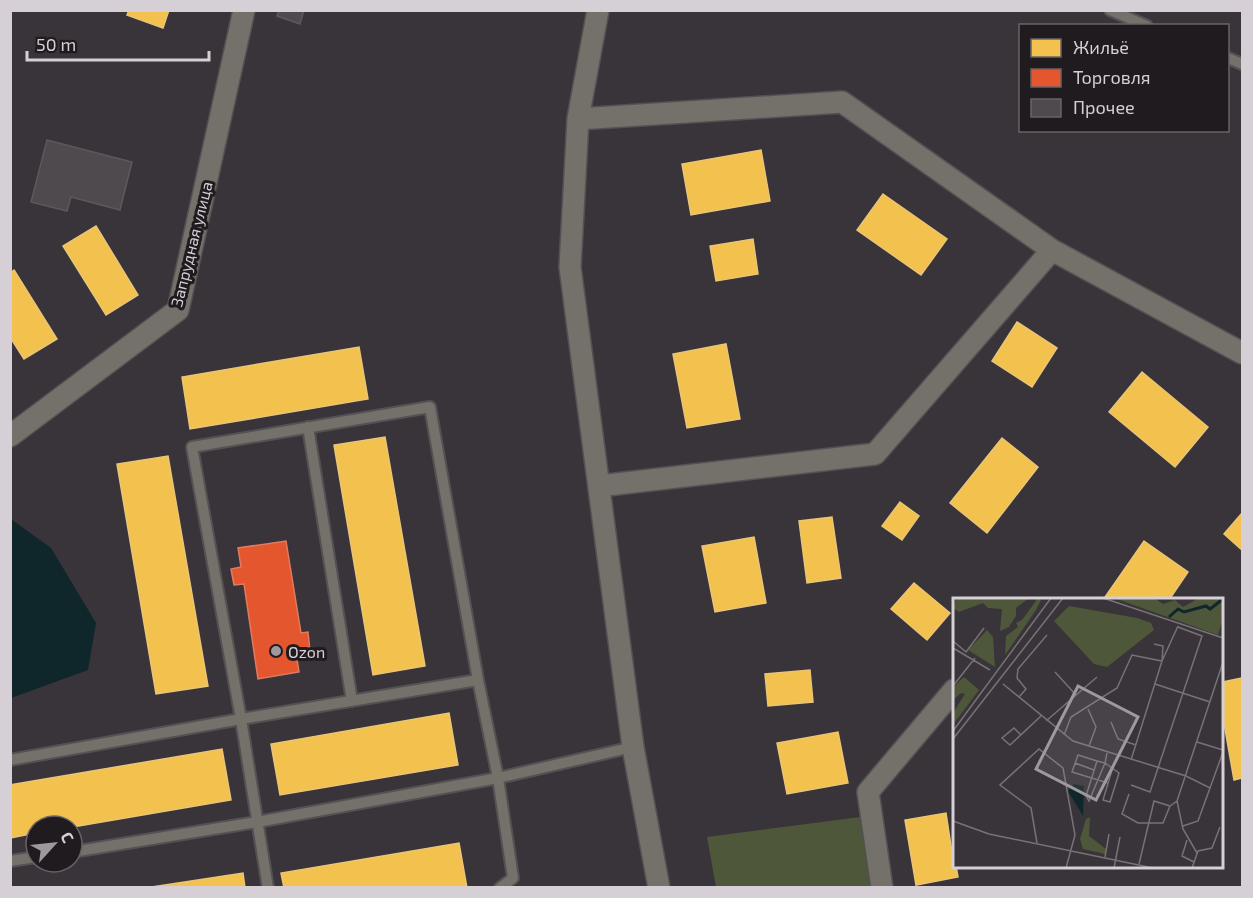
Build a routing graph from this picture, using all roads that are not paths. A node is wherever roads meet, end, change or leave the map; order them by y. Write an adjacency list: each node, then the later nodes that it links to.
1 (244, 10): 10 (street, Запрудная улица)
2 (598, 10): 6 (street)
3 (1110, 10): 5 (lane)
4 (1142, 10): 5 (lane)
5 (1143, 24)
6 (578, 119): 7 (street); 11 (street)
7 (1052, 250): 8 (street); 11 (street)
8 (1242, 353)
9 (308, 427): 12 (lane); 14 (lane); 15 (lane)
10 (10, 436)
11 (599, 486): 16 (street)
12 (478, 680): 14 (lane); 18 (lane)
13 (953, 691): 24 (street)
14 (352, 701): 15 (lane)
15 (242, 719): 17 (lane); 19 (lane)
16 (633, 747): 18 (lane); 23 (street)
17 (10, 760)
18 (498, 778): 19 (lane); 22 (lane)
19 (257, 822): 20 (lane); 21 (lane)
20 (84, 850)
21 (268, 888)
22 (500, 888)
23 (659, 888)
24 (882, 888)

